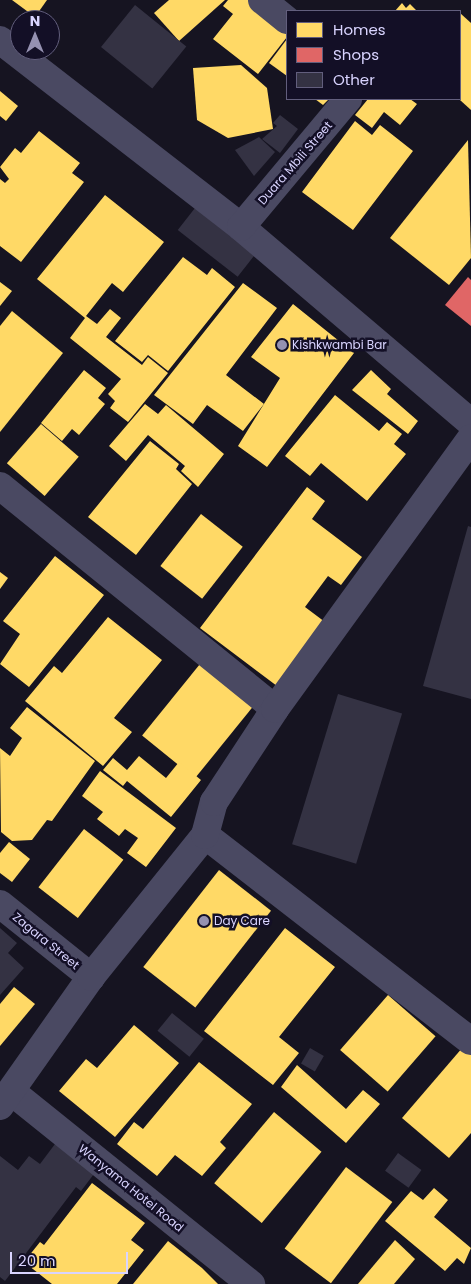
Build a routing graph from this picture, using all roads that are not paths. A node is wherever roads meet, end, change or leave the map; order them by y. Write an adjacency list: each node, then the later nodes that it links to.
1 (262, 0): 2 (street)
2 (286, 19)
3 (0, 40): 5 (street)
4 (347, 100): 5 (street, Duara Mbili Street)
5 (241, 226): 6 (street)
6 (471, 423)
7 (471, 438): 9 (street)
8 (0, 486): 9 (street)
9 (275, 709): 10 (street)
10 (206, 835): 12 (street); 13 (street)
11 (0, 904): 12 (street, Zagara Street)
12 (91, 977): 14 (street)
13 (471, 1041)
14 (6, 1099): 15 (street, Wanyama Hotel Road)
15 (251, 1284)

